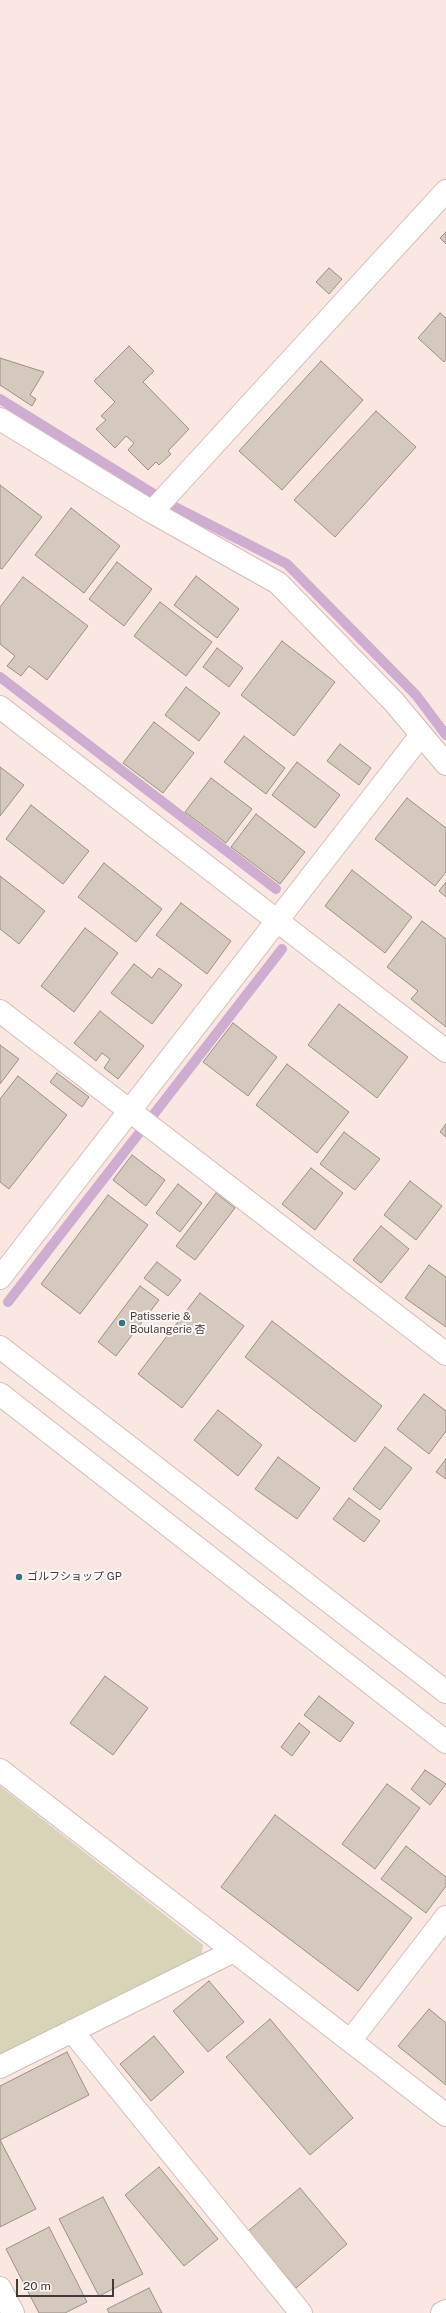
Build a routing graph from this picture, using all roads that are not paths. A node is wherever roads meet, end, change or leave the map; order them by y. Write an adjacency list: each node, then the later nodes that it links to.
1 (446, 191): 3 (street)
2 (0, 419): 3 (street)
3 (159, 504): 5 (street)
4 (0, 707): 7 (street)
5 (421, 734): 6 (street); 7 (street)
6 (446, 764)
7 (277, 920): 9 (street); 10 (street)
8 (0, 1011): 10 (street)
9 (446, 1051)
10 (139, 1119): 11 (street); 13 (street)
11 (0, 1278)
12 (0, 1346): 15 (street)
13 (446, 1354)
14 (0, 1394): 16 (street)
15 (446, 1692)
16 (446, 1742)
17 (0, 1770): 19 (street)
18 (446, 1917): 21 (street)
19 (234, 1952): 20 (street); 21 (street)
20 (72, 2031): 22 (street); 27 (street)
21 (350, 2041): 23 (street)
22 (0, 2066)
23 (446, 2115)
24 (0, 2288): 26 (street)
25 (446, 2311): 28 (street)
26 (13, 2313)
27 (301, 2313)
28 (442, 2313)

